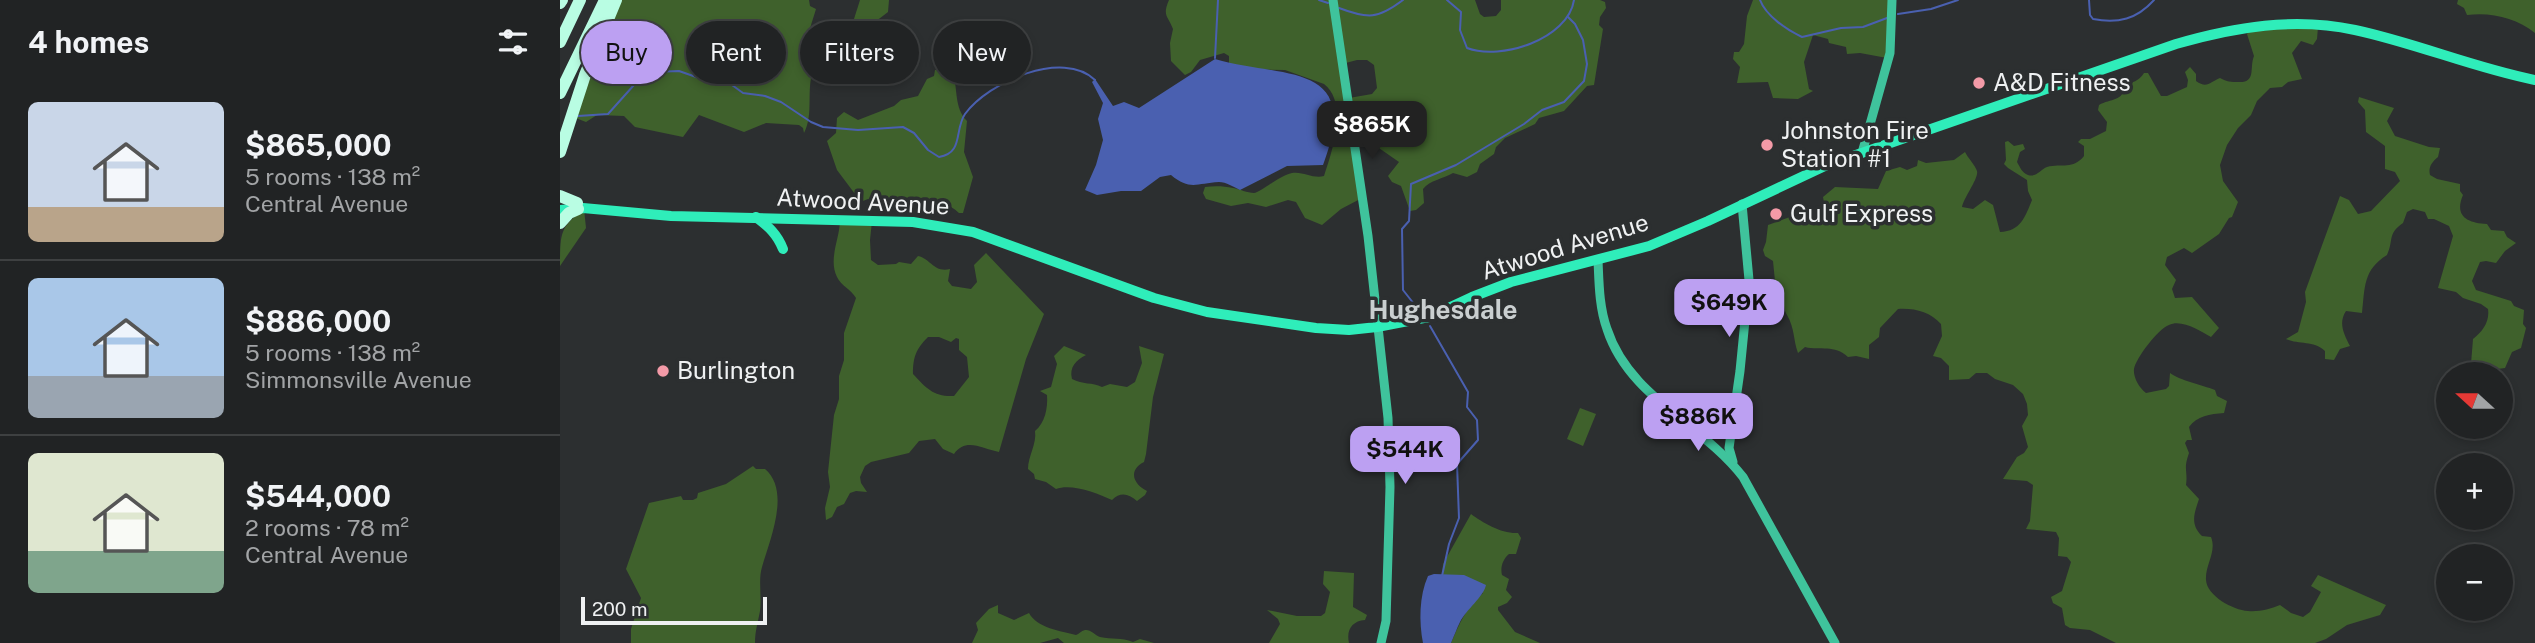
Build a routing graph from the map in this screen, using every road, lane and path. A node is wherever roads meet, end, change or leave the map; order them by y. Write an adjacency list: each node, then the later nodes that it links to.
1 (580, 0): 6 (highway)
2 (605, 0): 8 (highway)
3 (616, 0): 9 (highway)
4 (1333, 0): 19 (street)
5 (1892, 0): 10 (street)
6 (560, 42)
7 (2535, 80): 10 (main road, Atwood Avenue)
8 (560, 93)
9 (560, 152)
10 (1861, 153): 12 (main road, Atwood Avenue)
11 (560, 197): 13 (highway)
12 (1742, 204): 18 (main road, Atwood Avenue); 20 (street)
13 (579, 207): 14 (main road, Atwood Avenue); 15 (main road, Atwood Avenue); 16 (highway)
14 (560, 210)
15 (756, 217): 17 (main road); 19 (main road, Atwood Avenue)
16 (560, 223)
17 (783, 249)
18 (1598, 260): 19 (main road, Atwood Avenue); 20 (street)
19 (1377, 327): 21 (street)
20 (1735, 467): 22 (street)
21 (1381, 643)
22 (1835, 643)

